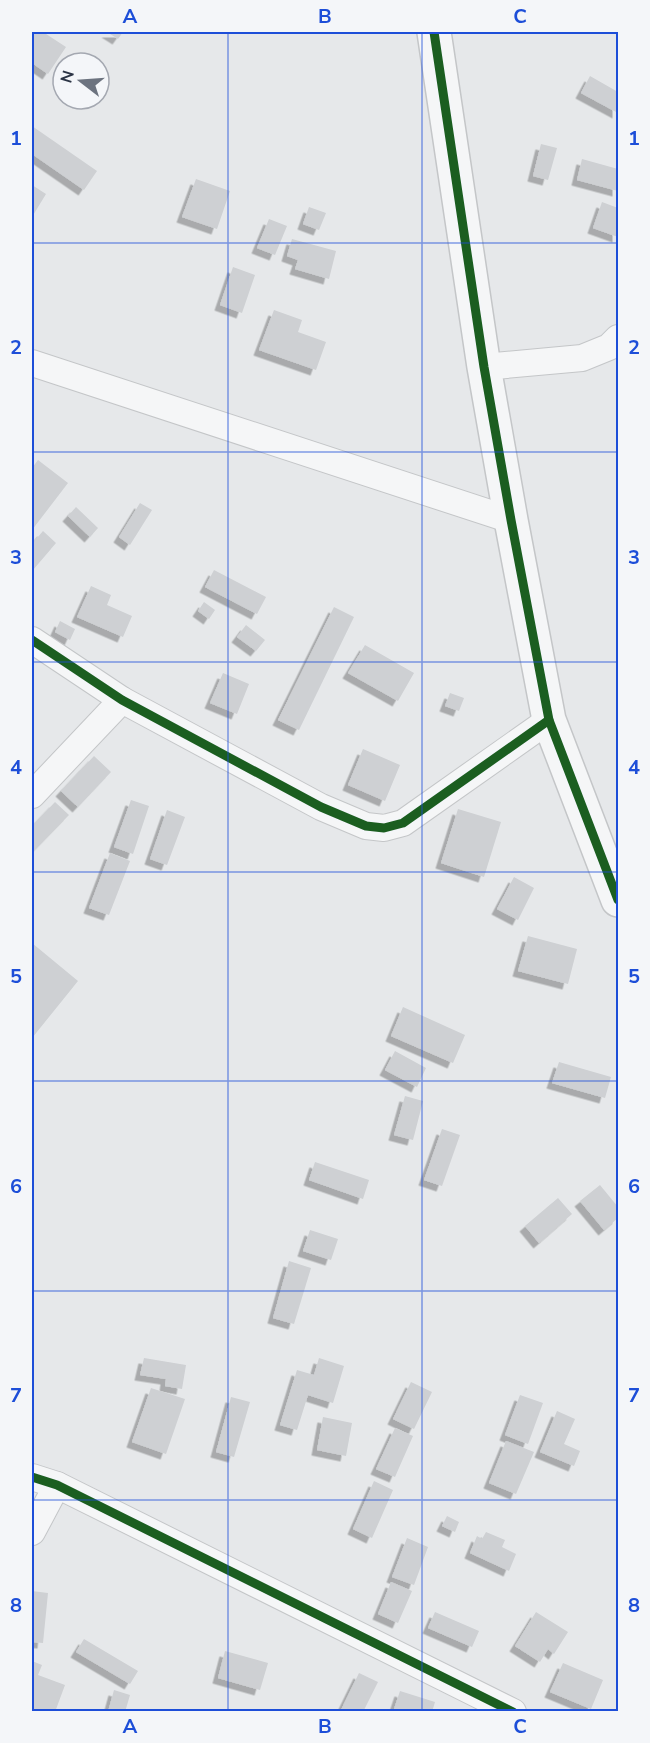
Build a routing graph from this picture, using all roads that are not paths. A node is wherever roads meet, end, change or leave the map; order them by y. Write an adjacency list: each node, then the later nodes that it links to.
1 (434, 32): 4 (street)
2 (618, 338): 4 (street)
3 (32, 363): 5 (street)
4 (484, 367): 5 (street)
5 (511, 520): 8 (street)
6 (32, 640): 7 (street)
7 (122, 700): 8 (street); 9 (street)
8 (549, 720): 10 (street)
9 (32, 795)
10 (618, 900)
11 (32, 1478): 12 (street)
12 (57, 1485): 13 (street); 14 (street)
13 (32, 1532)
14 (513, 1712)

